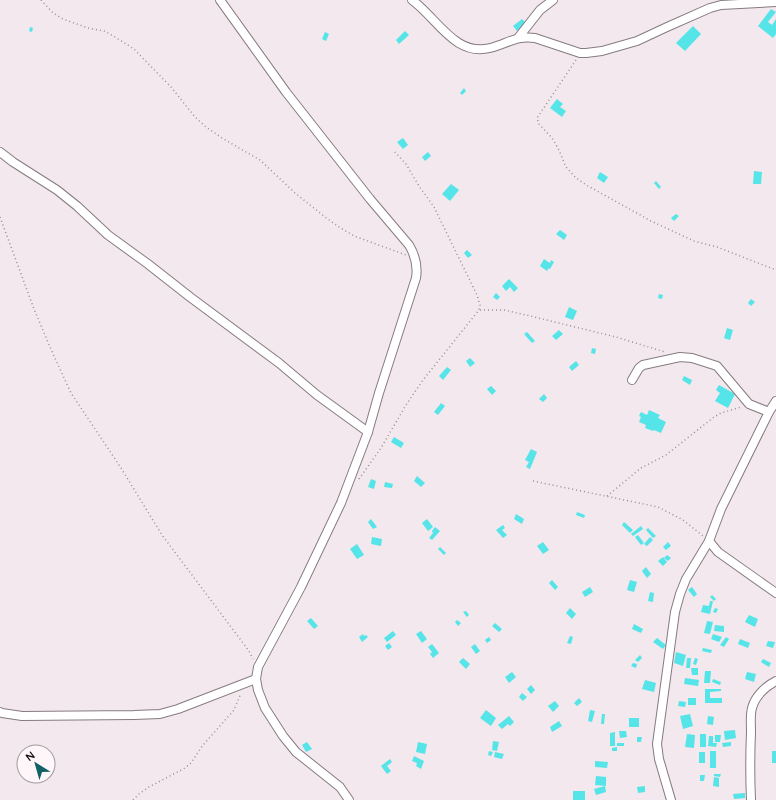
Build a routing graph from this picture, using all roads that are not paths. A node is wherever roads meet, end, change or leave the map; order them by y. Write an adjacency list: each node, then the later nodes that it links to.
1 (220, 0): 11 (street)
2 (412, 0): 6 (street)
3 (553, 0): 6 (street)
4 (736, 2): 5 (street); 6 (street)
5 (776, 2)
6 (518, 38)
7 (0, 152): 11 (street)
8 (632, 380): 10 (street)
9 (776, 401): 10 (street)
10 (769, 412): 12 (street)
11 (368, 432): 14 (street)
12 (709, 541): 13 (street); 18 (street)
13 (776, 593)
14 (256, 678): 16 (street); 17 (street)
15 (776, 681): 19 (street)
16 (0, 712)
17 (349, 800)
18 (671, 800)
19 (751, 800)

